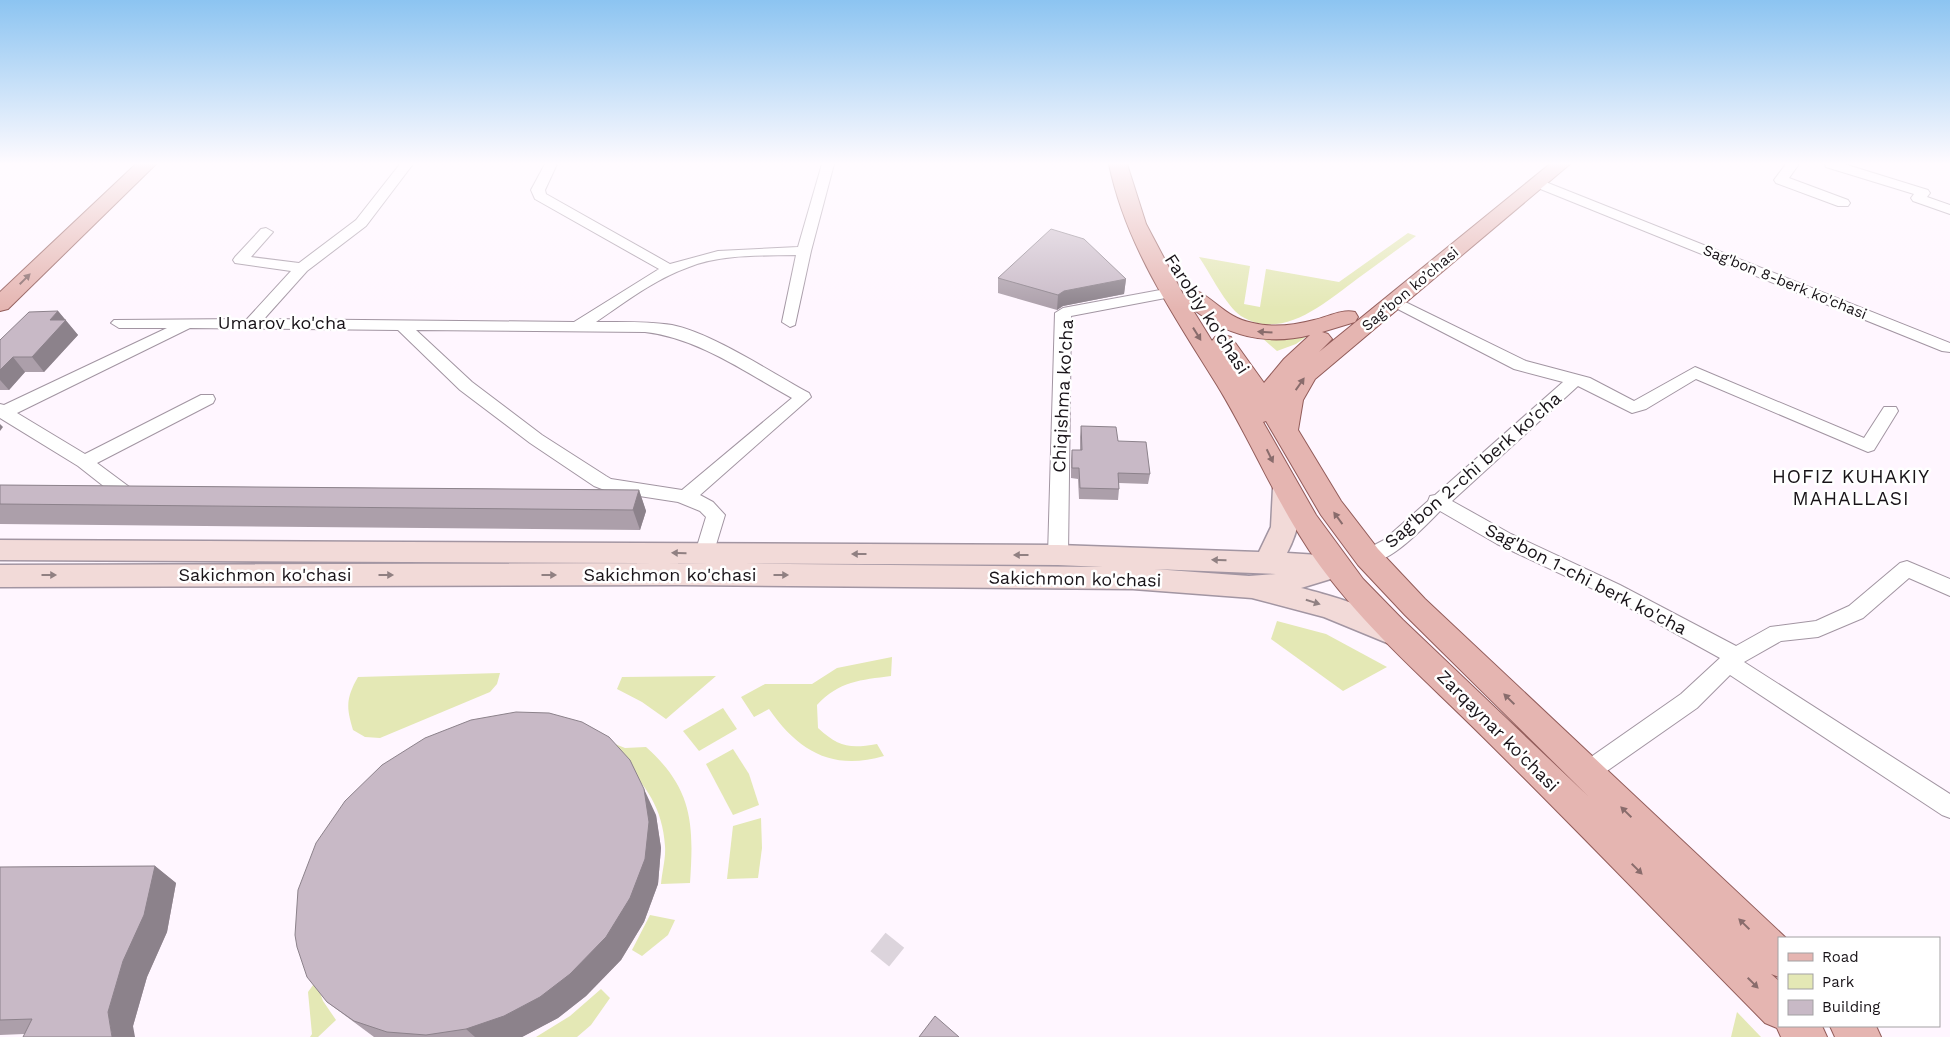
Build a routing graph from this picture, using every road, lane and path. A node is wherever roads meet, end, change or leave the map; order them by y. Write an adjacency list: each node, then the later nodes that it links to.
1 (78, 212): 15 (main road)
2 (89, 212): 18 (main road, one-way to 2)
3 (369, 212): 13 (street)
4 (569, 212): 14 (street)
5 (815, 212): 12 (street)
6 (1130, 212): 16 (main road, Farobiy ko'chasi)
7 (1147, 212): 16 (main road, Farobiy ko'chasi)
8 (1481, 212): 19 (main road, Sag’bon ko’chasi)
9 (1494, 212): 17 (main road, Sag’bon ko’chasi)
10 (1630, 212): 26 (street, Sag'bon 8-berk ko'chasi)
11 (266, 232): 13 (street)
12 (804, 251): 14 (street); 20 (street)
13 (302, 268): 22 (street)
14 (669, 270): 25 (street)
15 (0, 278)
16 (1182, 295): 19 (main road, one-way to 16); 29 (main road, Farobiy ko'chasi); 32 (main road, Farobiy ko'chasi, one-way to 32); 39 (street, Chiqishma ko'cha)
17 (1395, 302): 27 (street); 33 (main road, Sag’bon ko’chasi, one-way to 17)
18 (0, 304)
19 (1346, 317): 29 (main road, Sag’bon ko’chasi)
20 (790, 322)
21 (119, 323): 23 (street)
22 (252, 323): 23 (street, Umarov ko'cha); 24 (street, Umarov ko'cha)
23 (190, 324): 30 (street, Umarov ko'cha)
24 (400, 324): 25 (street, Umarov ko'cha); 37 (street)
25 (580, 325): 37 (street, Umarov ko'cha)
26 (1948, 348)
27 (1575, 380): 31 (street); 38 (street, Sag'bon 2-chi berk ko'cha)
28 (207, 399): 34 (street)
29 (1264, 401): 32 (main road, Sag’bon ko’chasi); 33 (main road, Farobiy ko'chasi)
30 (2, 411): 34 (street)
31 (1890, 411)
32 (1254, 424): 33 (main road); 35 (main road, Zarqaynar ko'chasi, one-way to 35)
33 (1285, 430): 42 (main road, Zarqaynar ko'chasi, one-way to 33)
34 (84, 462): 36 (street)
35 (1286, 488): 43 (main road); 44 (main road, Zarqaynar ko'chasi)
36 (126, 494)
37 (686, 497): 41 (street)
38 (1437, 502): 42 (street, Sag'bon 2-chi berk ko'cha); 50 (street, Sag'bon 1-chi berk ko'cha)
39 (1058, 544): 41 (main road, Sakichmon ko'chasi, one-way to 41); 43 (main road, Sakichmon ko'chasi, one-way to 39)
40 (0, 550): 41 (main road, Sakichmon ko'chasi, one-way to 40)
41 (705, 553)
42 (1368, 557): 44 (main road, Sakichmon ko'chasi); 46 (main road, Zarqaynar ko'chasi)
43 (1268, 562): 44 (main road, Sakichmon ko'chasi)
44 (1337, 567): 46 (main road, Sakichmon ko'chasi); 47 (main road, Sakichmon ko'chasi); 49 (main road, Zarqaynar ko'chasi)
45 (0, 576): 47 (main road, Sakichmon ko'chasi, one-way to 47)
46 (1392, 583): 51 (main road, Zarqaynar ko'chasi, one-way to 46)
47 (1249, 587): 49 (main road, one-way to 49)
48 (1950, 588): 50 (street)
49 (1403, 638): 54 (main road, Zarqaynar ko'chasi, one-way to 54)
50 (1733, 660): 51 (street); 52 (street, Sag'bon 1-chi berk ko'cha)
51 (1586, 773): 53 (main road, Zarqaynar ko'chasi, one-way to 51)
52 (1950, 806)
53 (1778, 957)
54 (1778, 1008)
55 (1797, 1027): 57 (main road)
56 (1851, 1027): 58 (main road)
57 (1807, 1037)
58 (1861, 1037)

